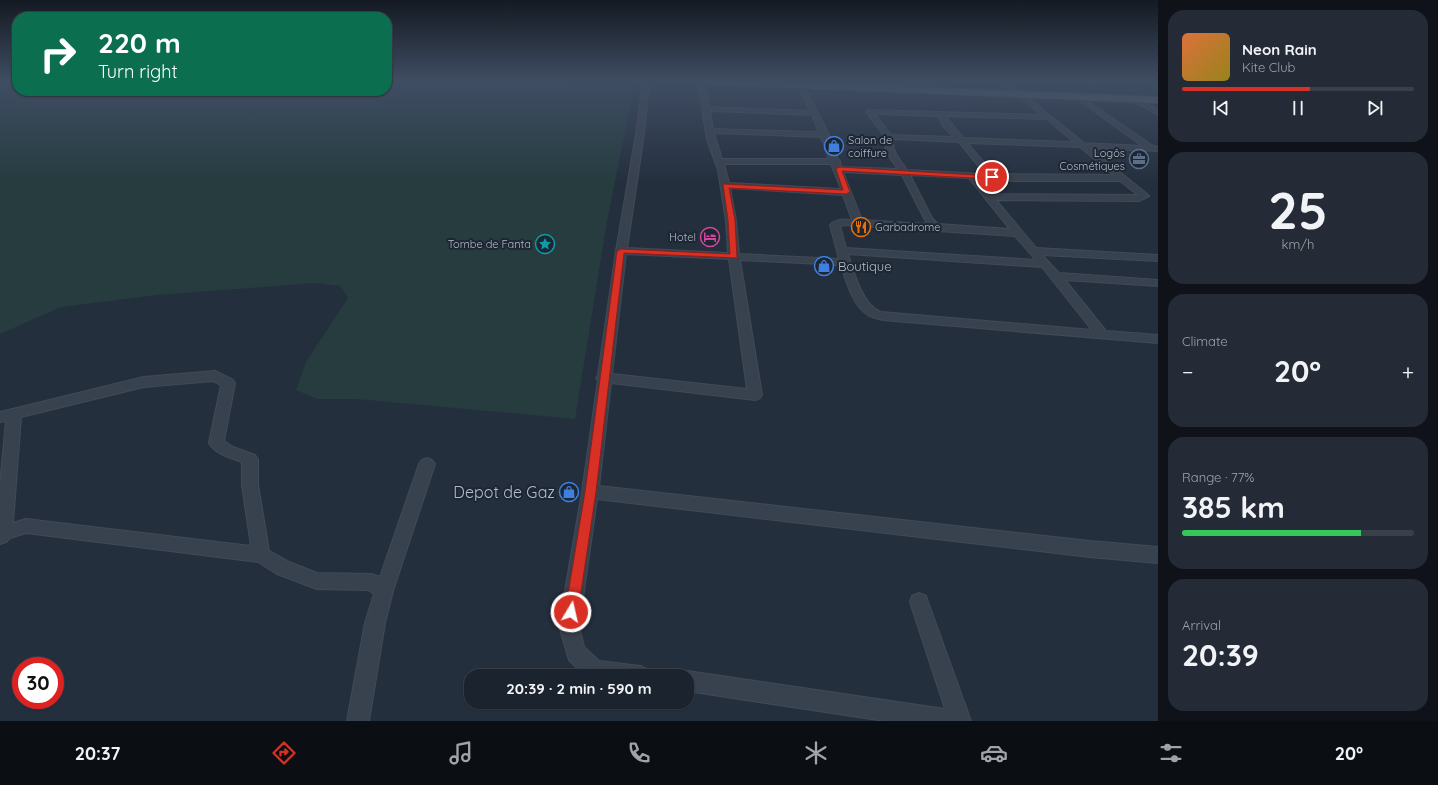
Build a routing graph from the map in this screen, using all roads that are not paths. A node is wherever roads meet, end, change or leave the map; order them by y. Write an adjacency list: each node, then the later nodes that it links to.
1 (940, 114): 13 (street)
2 (642, 115): 28 (street)
3 (708, 115): 10 (street)
4 (816, 115): 11 (street)
5 (872, 115): 12 (street)
6 (963, 115): 9 (street)
7 (1046, 115): 9 (street)
8 (1104, 115): 15 (street)
9 (1049, 117): 14 (street)
10 (710, 131): 11 (street); 16 (street)
11 (825, 135): 17 (street)
12 (889, 137): 13 (street); 18 (street)
13 (960, 139): 14 (street); 20 (street)
14 (1082, 145): 15 (street); 21 (street)
15 (1156, 150)
16 (719, 162): 17 (street); 22 (street)
17 (837, 165): 18 (street); 23 (street)
18 (905, 173): 19 (street); 26 (street)
19 (972, 176): 20 (street); 24 (street)
20 (992, 177): 21 (street)
21 (1122, 178): 24 (street)
22 (725, 186): 23 (street); 31 (street)
23 (846, 192): 25 (street)
24 (990, 197): 27 (street)
25 (858, 223): 26 (street); 30 (street)
26 (935, 227): 27 (street)
27 (1019, 233): 29 (street)
28 (621, 251): 31 (street); 38 (street)
29 (1033, 251): 32 (street); 33 (street)
30 (844, 256): 31 (street); 33 (street); 36 (street)
31 (734, 257): 38 (street)
32 (1158, 258)
33 (1044, 264): 34 (street)
34 (1056, 276): 35 (street); 36 (street)
35 (1158, 283)
36 (1102, 334): 37 (street)
37 (1158, 339)
38 (604, 378): 41 (street)
39 (7, 415): 42 (street); 43 (street)
40 (427, 464): 45 (street)
41 (590, 492): 44 (street); 47 (street)
42 (2, 535): 43 (street)
43 (261, 554): 45 (street)
44 (1158, 555)
45 (384, 591): 49 (street)
46 (919, 602): 50 (street)
47 (592, 669)
48 (694, 682): 50 (street)
49 (358, 721)
50 (958, 721)

